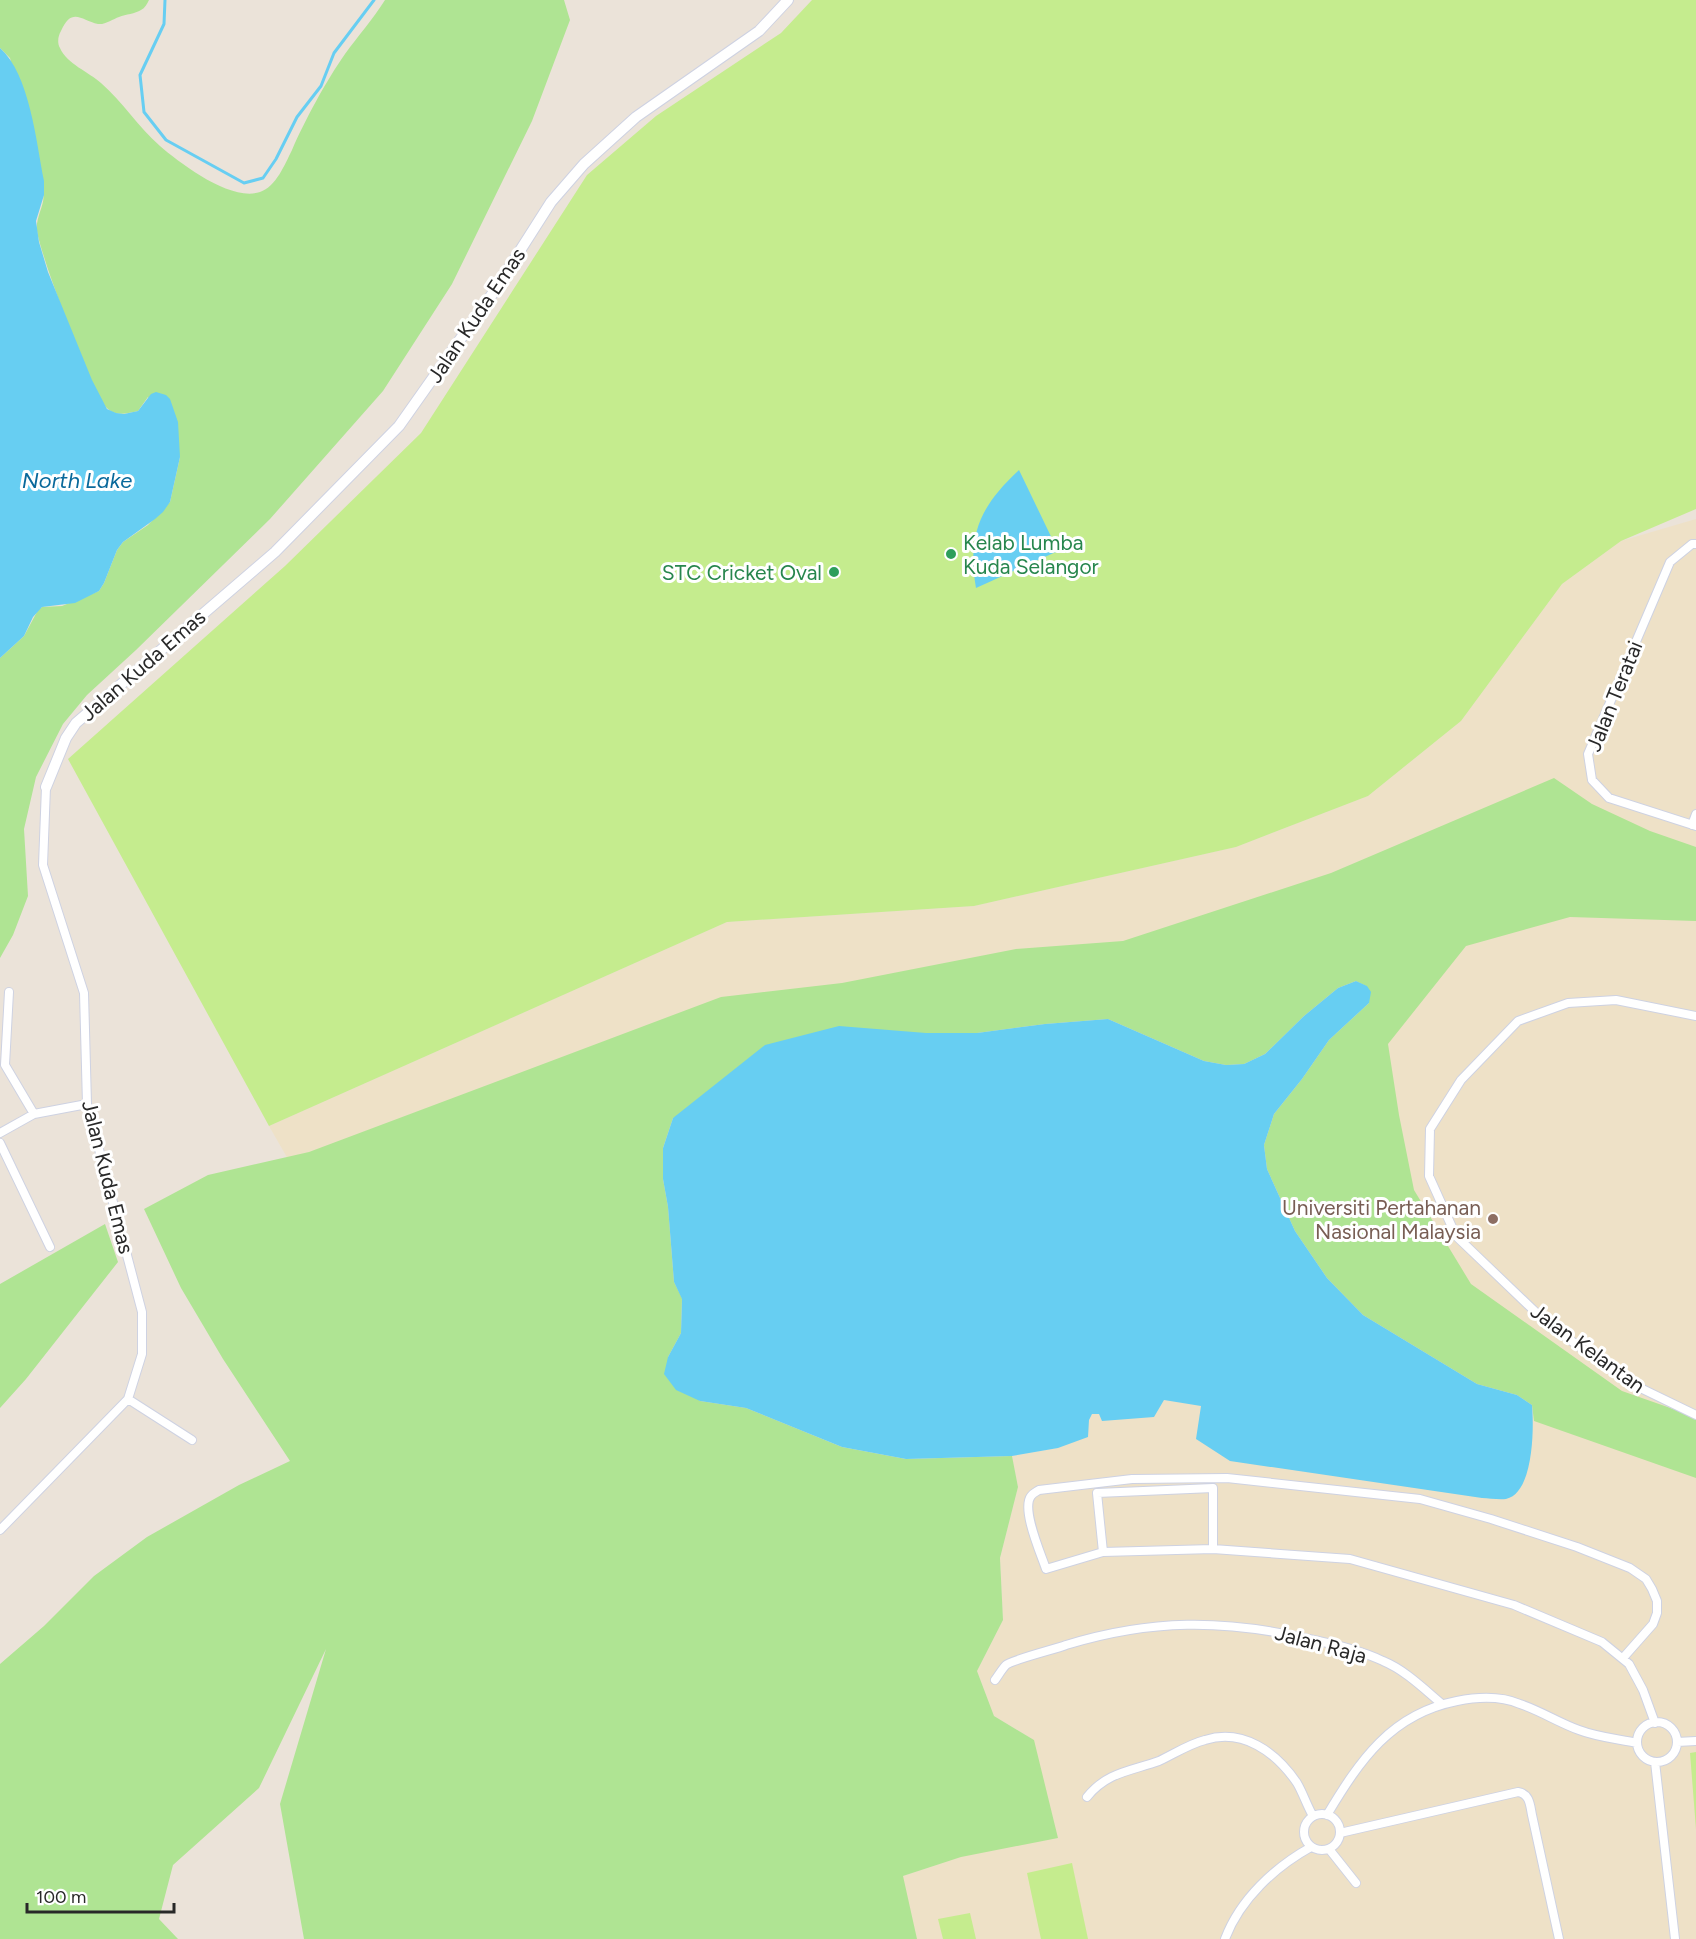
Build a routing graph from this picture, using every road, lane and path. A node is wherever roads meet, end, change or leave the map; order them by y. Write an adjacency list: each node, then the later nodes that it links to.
1 (788, 0): 3 (street, Jalan Kuda Emas)
2 (1696, 544): 5 (street, Jalan Teratai)
3 (46, 787): 8 (street, Jalan Kuda Emas)
4 (1696, 814): 5 (street, Jalan Teratai)
5 (1694, 826)
6 (9, 992): 9 (street)
7 (1696, 1016): 14 (street, Jalan Kelantan)
8 (87, 1104): 9 (street); 13 (street, Jalan Kuda Emas)
9 (34, 1114): 10 (street)
10 (0, 1133)
11 (0, 1143): 12 (street)
12 (50, 1246)
13 (128, 1399): 15 (street); 16 (street, Jalan Kuda Emas)
14 (1696, 1415)
15 (192, 1440)
16 (0, 1530)
17 (1214, 1549): 18 (street); 18 (street); 19 (street)
18 (1103, 1552): 19 (street)
19 (1623, 1658): 22 (street)
20 (995, 1680): 21 (street, Jalan Raja)
21 (1442, 1704): 25 (street); 28 (street)
22 (1656, 1723): 24 (street); 25 (street)
23 (1696, 1741): 24 (street)
24 (1677, 1742): 26 (street)
25 (1637, 1743): 26 (street)
26 (1655, 1762): 36 (street)
27 (1087, 1797): 29 (street)
28 (1327, 1815): 29 (street); 30 (street)
29 (1313, 1816): 31 (street)
30 (1340, 1833): 32 (street); 35 (street)
31 (1311, 1846): 32 (street); 34 (street)
32 (1329, 1849): 33 (street)
33 (1356, 1884)
34 (1225, 1939)
35 (1559, 1939)
36 (1675, 1939)

